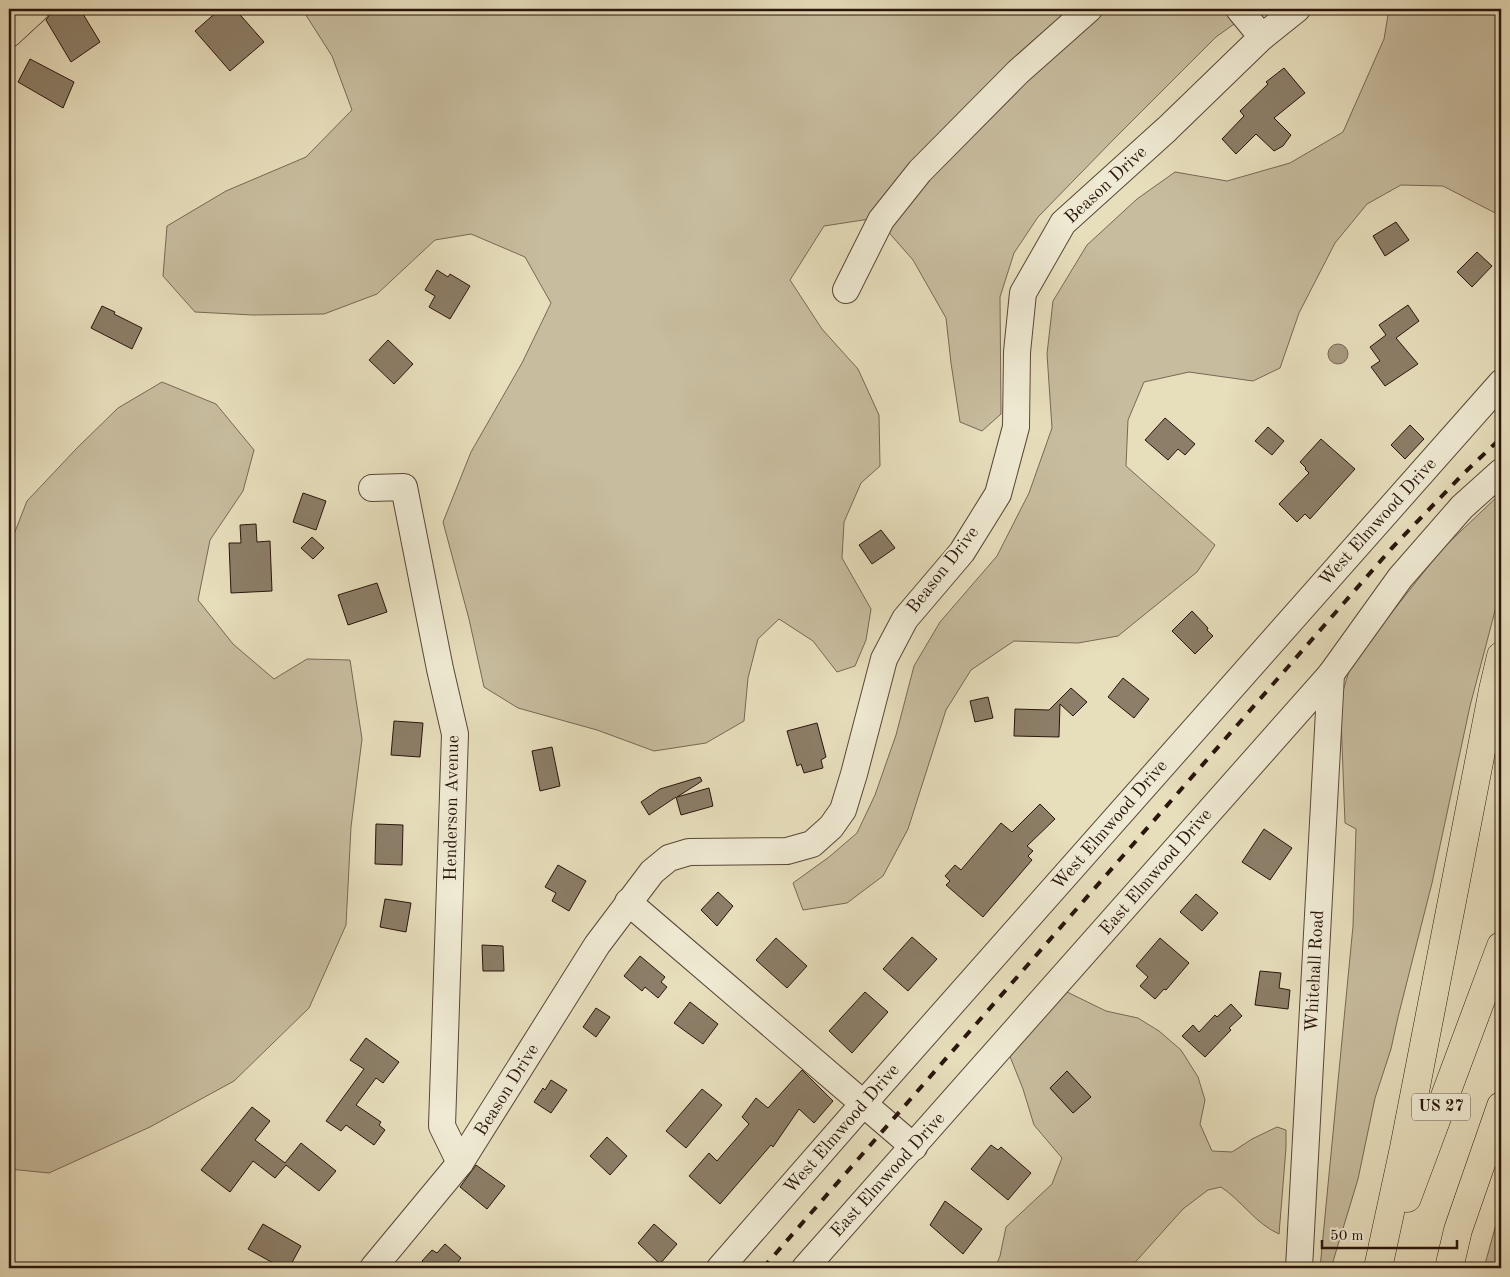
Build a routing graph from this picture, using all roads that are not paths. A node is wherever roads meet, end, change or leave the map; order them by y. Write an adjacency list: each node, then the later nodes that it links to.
1 (35, 9): 5 (main road)
2 (1089, 9): 7 (street)
3 (1239, 9): 6 (street)
4 (1297, 9): 6 (street, Beason Drive)
5 (9, 33)
6 (1262, 36): 13 (street, Beason Drive)
7 (846, 290)
8 (1501, 383): 15 (street, West Elmwood Drive)
9 (1501, 472): 12 (street, East Elmwood Drive)
10 (372, 488): 18 (street, Henderson Avenue)
11 (1501, 656): 23 (main road)
12 (1331, 674): 17 (street, East Elmwood Drive); 22 (street, Whitehall Road)
13 (628, 902): 15 (street); 18 (street, Beason Drive)
14 (1501, 946): 23 (main road, US 27)
15 (864, 1103): 17 (street); 20 (street, West Elmwood Drive)
16 (1501, 1106): 24 (main road, US 27)
17 (914, 1147): 21 (street, East Elmwood Drive)
18 (460, 1163): 19 (street, Beason Drive)
19 (373, 1268)
20 (720, 1268)
21 (805, 1268)
22 (1298, 1268)
23 (1380, 1268)
24 (1449, 1268)

